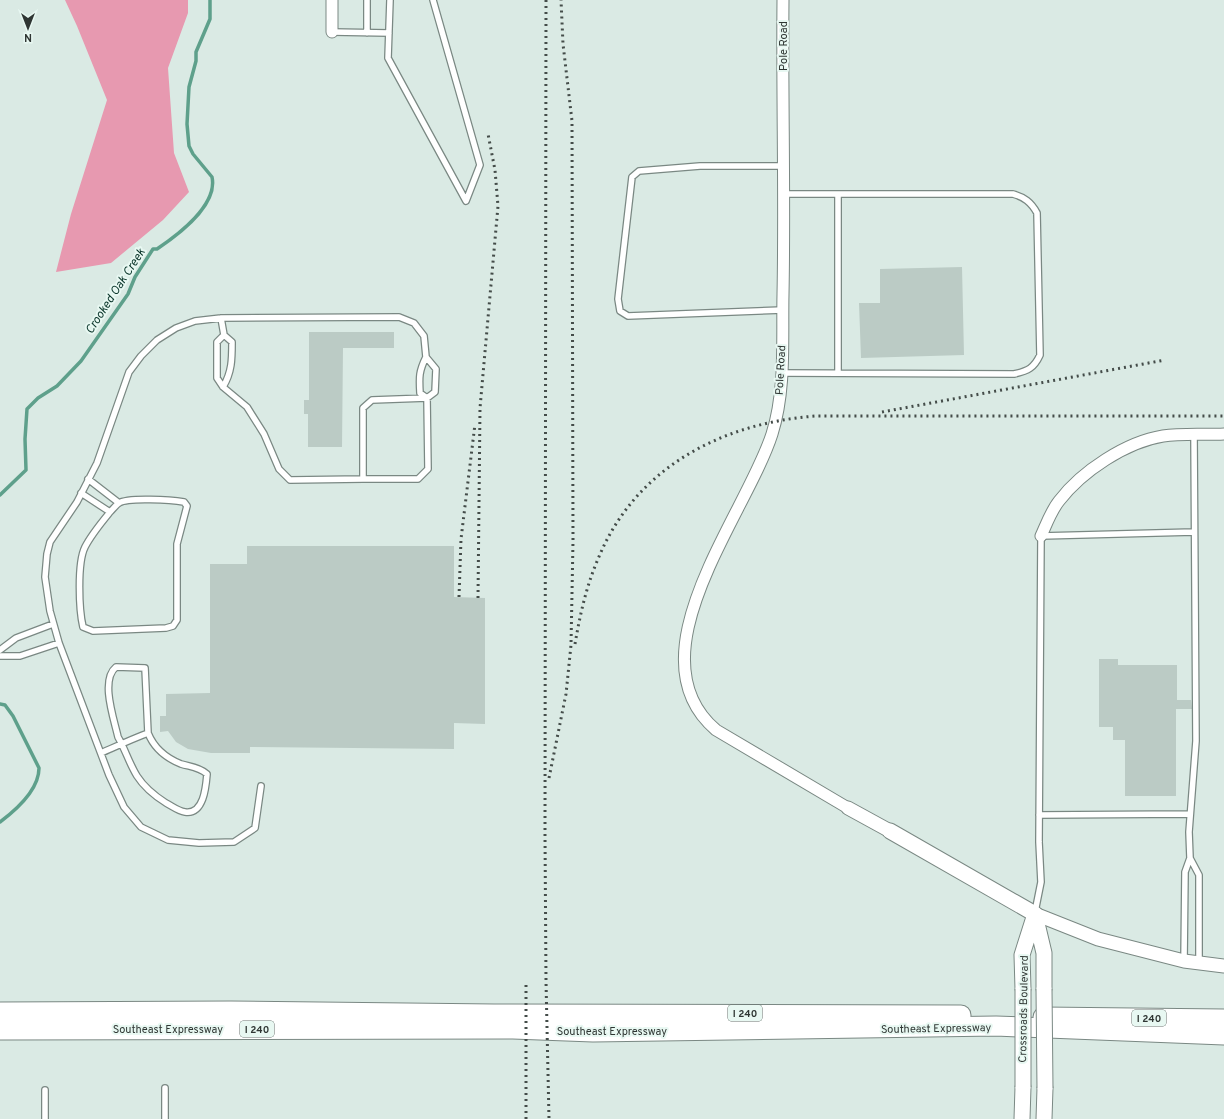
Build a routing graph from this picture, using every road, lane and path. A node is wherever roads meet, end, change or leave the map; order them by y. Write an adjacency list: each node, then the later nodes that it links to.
1 (332, 0): 6 (street)
2 (367, 0): 7 (lane)
3 (390, 0): 8 (lane)
4 (433, 0): 8 (lane)
5 (783, 0): 9 (street, Pole Road)
6 (332, 32): 7 (lane)
7 (367, 32): 8 (lane)
8 (389, 33)
9 (784, 166): 10 (street, Pole Road); 12 (lane)
10 (784, 194): 11 (lane); 12 (street, Pole Road)
11 (838, 194): 17 (lane); 17 (lane)
12 (783, 310): 16 (street, Pole Road)
13 (221, 318): 14 (lane); 15 (lane); 22 (lane)
14 (224, 335): 18 (lane); 18 (lane)
15 (426, 357): 19 (lane); 19 (lane)
16 (781, 373): 17 (lane); 37 (street, Pole Road)
17 (838, 374)
18 (223, 387): 23 (lane)
19 (427, 398): 23 (lane); 23 (lane)
20 (1224, 434): 21 (street)
21 (1194, 435): 27 (lane); 28 (street)
22 (88, 479): 24 (lane); 25 (lane)
23 (363, 479)
24 (81, 494): 26 (lane); 29 (lane)
25 (119, 503): 26 (lane); 26 (lane)
26 (110, 512)
27 (1194, 532): 28 (lane); 38 (lane)
28 (1040, 536): 39 (lane)
29 (53, 624): 30 (lane); 31 (lane)
30 (59, 643): 32 (lane); 35 (lane)
31 (0, 650)
32 (0, 656)
33 (148, 733): 34 (lane); 34 (lane); 34 (lane)
34 (122, 744): 35 (lane)
35 (101, 753): 36 (lane)
36 (261, 786)
37 (848, 808): 40 (street)
38 (1190, 814): 39 (lane); 41 (lane)
39 (1039, 816): 42 (lane)
40 (890, 831): 42 (main road)
41 (1190, 858): 43 (lane); 44 (lane)
42 (1035, 914): 43 (street); 56 (main road, Crossroads Boulevard, bridge); 57 (main road, Crossroads Boulevard, bridge)
43 (1184, 961): 44 (street)
44 (1199, 963): 45 (street)
45 (1224, 966)
46 (0, 1012): 48 (highway, Southeast Expressway / I 240)
47 (1224, 1013): 48 (highway)
48 (1162, 1018): 49 (highway, Southeast Expressway / I 240)
49 (1224, 1019)
50 (0, 1030): 51 (highway, Southeast Expressway / I 240)
51 (1224, 1035)
52 (165, 1088): 55 (lane)
53 (45, 1090): 54 (lane)
54 (45, 1119)
55 (166, 1119)
56 (1022, 1119)
57 (1044, 1119)

